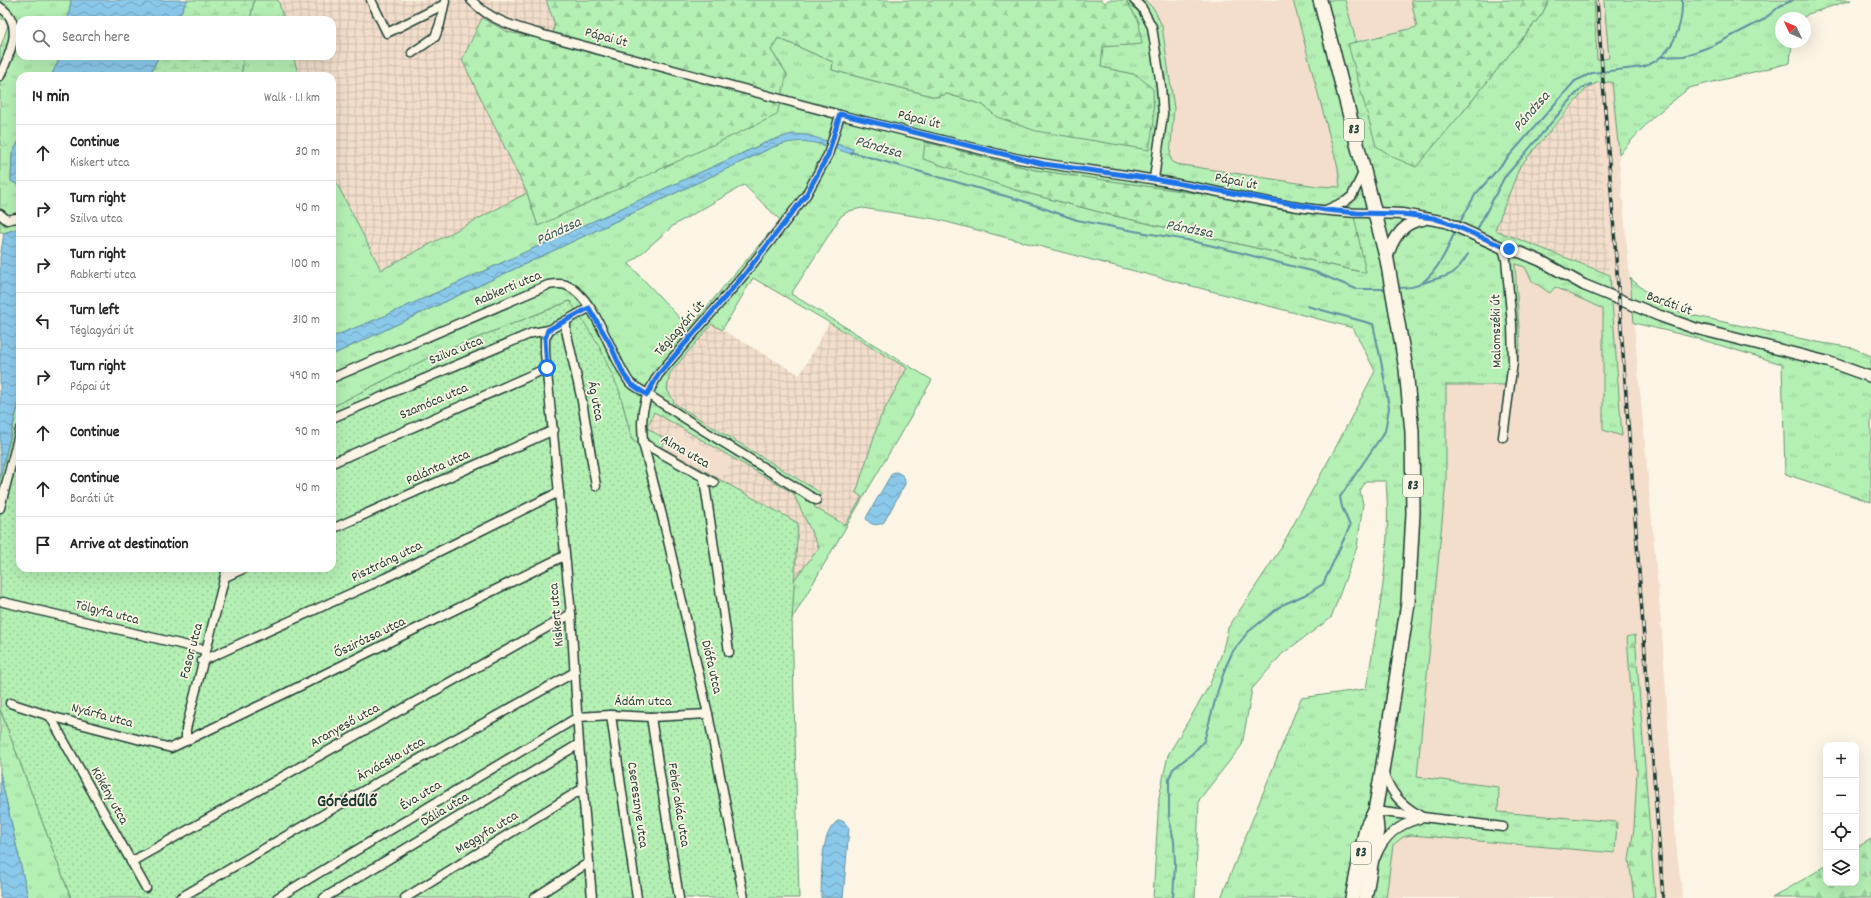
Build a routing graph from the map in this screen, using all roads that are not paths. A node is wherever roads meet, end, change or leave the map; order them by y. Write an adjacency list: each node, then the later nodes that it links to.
1 (371, 0): 5 (street)
2 (471, 0): 9 (street, Pápai út)
3 (1134, 0): 11 (street)
4 (1320, 0): 10 (main road, 83)
5 (444, 2): 7 (street)
6 (1, 7): 8 (street)
7 (412, 53)
8 (1, 72)
9 (840, 114): 11 (street, Pápai út); 26 (street, Téglagyári út)
10 (1364, 171): 12 (street); 13 (main road, 83)
11 (1154, 179): 12 (street, Pápai út)
12 (1326, 210): 13 (street, Pápai út)
13 (1375, 213): 15 (street, Baráti út); 19 (main road, 83)
14 (0, 214): 16 (street)
15 (1433, 218): 18 (street, Baráti út); 19 (street)
16 (4, 220): 17 (street)
17 (16, 220)
18 (1503, 248): 25 (street, Baráti út); 29 (street, Malomszéki út)
19 (1387, 263): 58 (main road, 83)
20 (589, 308): 21 (street, Szilva utca); 24 (street, Rabkerti utca); 26 (street, Rabkerti utca)
21 (566, 321): 22 (street, Szilva utca); 35 (street, Ág utca)
22 (548, 330): 23 (street, Kiskert utca); 27 (street, Szilva utca)
23 (547, 368): 28 (street, Kiskert utca); 32 (street, Szamóca utca)
24 (336, 376)
25 (1871, 377)
26 (647, 395): 30 (street); 37 (street)
27 (336, 416)
28 (554, 430): 36 (street, Kiskert utca); 39 (street, Palánta utca)
29 (1503, 437)
30 (643, 443): 33 (street, Alma utca); 51 (street, Diófa utca)
31 (16, 446): 38 (street)
32 (336, 461)
33 (704, 478): 34 (street, Alma utca); 47 (street)
34 (714, 484)
35 (596, 486)
36 (559, 492): 40 (street, Kiskert utca); 48 (street, Pisztráng utca)
37 (816, 500)
38 (0, 508)
39 (336, 527)
40 (564, 556): 45 (street, Kiskert utca); 56 (street, Őszirózsa utca)
41 (226, 572): 43 (street, Fasor utca)
42 (236, 572): 43 (street)
43 (225, 577): 46 (street, Fasor utca)
44 (3, 602): 46 (street, Tölgyfa utca)
45 (571, 614): 49 (street, Kiskert utca); 63 (street, Aranyeső utca)
46 (205, 650): 48 (street, Fasor utca)
47 (729, 652)
48 (202, 661): 56 (street, Fasor utca)
49 (575, 672): 54 (street, Kiskert utca); 67 (street, Árvácska utca)
50 (10, 703): 53 (street, Nyárfa utca)
51 (708, 714): 55 (street, Ádám utca); 75 (street, Diófa utca)
52 (611, 715): 54 (street, Ádám utca); 55 (street, Ádám utca); 73 (street, Cseresznye utca)
53 (50, 716): 56 (street, Nyárfa utca); 63 (street, Kökény utca)
54 (578, 717): 57 (street, Kiskert utca); 68 (street, Éva utca)
55 (651, 717): 74 (street, Fehér akác utca)
56 (186, 741)
57 (579, 744): 59 (street, Kiskert utca); 69 (street, Dália utca)
58 (1382, 771): 60 (main road, 83); 61 (street)
59 (582, 790): 64 (street, Kiskert utca); 70 (street, Meggyfa utca)
60 (1374, 810): 61 (street); 65 (main road, 83); 76 (main road, 83)
61 (1423, 818): 62 (street); 65 (street)
62 (1503, 827)
63 (131, 862): 66 (street, Kökény utca)
64 (588, 863): 71 (street); 72 (street, Kiskert utca)
65 (1369, 879): 77 (main road, 83)
66 (146, 888)
67 (180, 898)
68 (277, 898)
69 (324, 898)
70 (405, 898)
71 (534, 898)
72 (592, 898)
73 (637, 898)
74 (679, 898)
75 (744, 898)
76 (1352, 898)
77 (1365, 898)

